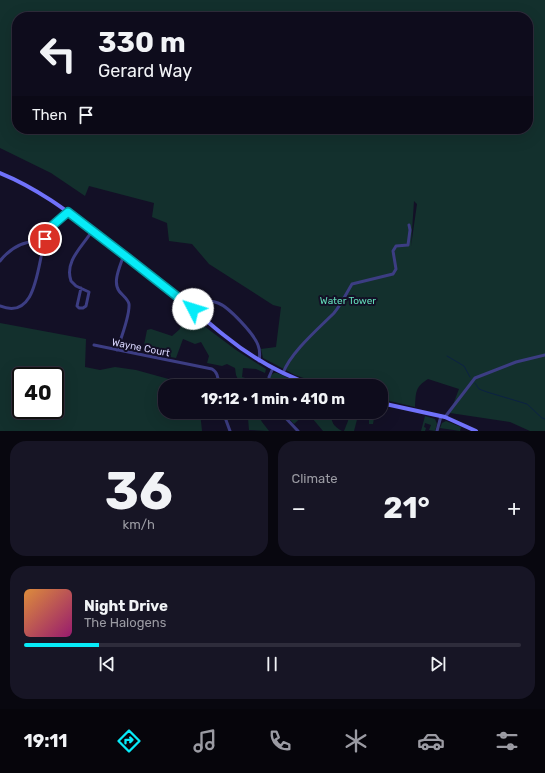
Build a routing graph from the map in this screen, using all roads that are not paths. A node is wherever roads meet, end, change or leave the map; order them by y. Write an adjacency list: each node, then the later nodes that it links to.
1 (0, 173): 2 (street)
2 (68, 212): 4 (street); 5 (street)
3 (409, 225): 16 (street)
4 (92, 230): 6 (street); 8 (street)
5 (44, 242): 7 (street); 10 (street)
6 (124, 254): 9 (street); 12 (street)
7 (0, 261)
8 (81, 288): 8 (street)
9 (184, 301): 14 (street); 14 (street)
10 (0, 306)
11 (94, 345): 12 (street, Wayne Court)
12 (117, 350): 17 (street, Wayne Court)
13 (545, 355): 21 (street)
14 (260, 360): 15 (street)
15 (273, 368): 16 (street); 18 (street)
16 (283, 373): 19 (street)
17 (218, 379)
18 (269, 379)
19 (298, 379)
20 (388, 404): 21 (street)
21 (443, 417): 26 (street); 27 (street)
22 (225, 419): 24 (street)
23 (287, 419): 25 (street)
24 (230, 431)
25 (298, 431)
26 (437, 431)
27 (476, 431)

